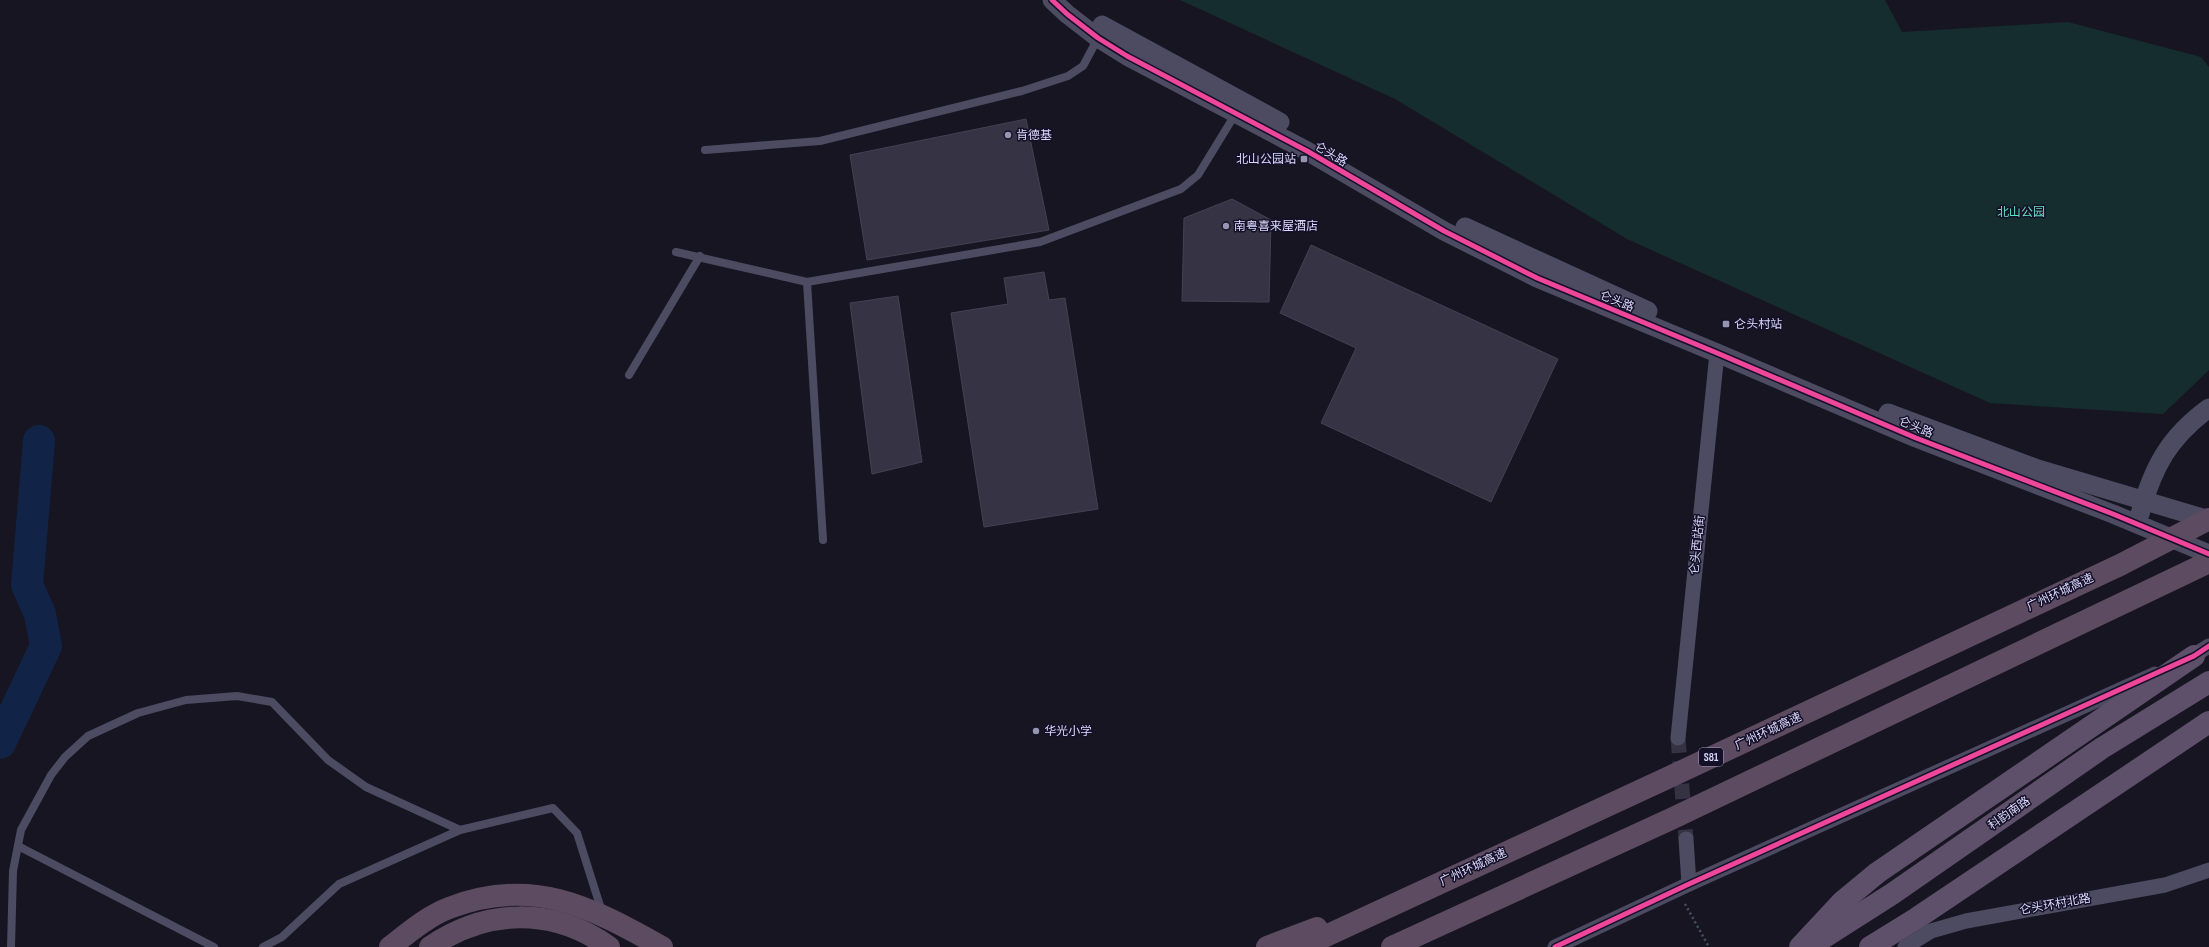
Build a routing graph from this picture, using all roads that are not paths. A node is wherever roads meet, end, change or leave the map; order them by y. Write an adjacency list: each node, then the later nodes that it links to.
1 (1052, 0): 3 (street, 仑头路)
2 (1068, 0): 12 (street, 仑头路)
3 (1098, 38): 4 (street, 仑头路); 5 (lane)
4 (1236, 113): 8 (lane); 9 (street, 仑头路)
5 (705, 150)
6 (676, 252): 7 (lane)
7 (700, 256): 8 (lane); 10 (lane)
8 (807, 282): 15 (lane)
9 (1717, 353): 14 (street, 仑头路); 21 (street, 仑头西站街)
10 (629, 375)
11 (2209, 408): 12 (street)
12 (2144, 502): 13 (street, 仑头路); 14 (street)
13 (2209, 520): 26 (highway, 广州环城高速 / S81)
14 (2137, 525): 16 (street, 仑头路)
15 (823, 540)
16 (2209, 554)
17 (2209, 562): 38 (highway)
18 (2202, 651): 27 (street); 40 (highway)
19 (2209, 682): 41 (highway, 科韵南路)
20 (2209, 722): 42 (highway)
21 (1678, 738)
22 (460, 830): 24 (lane); 28 (lane); 31 (lane)
23 (1686, 839): 27 (street)
24 (18, 846): 29 (lane); 30 (lane)
25 (2209, 870): 43 (street, 仑头环村北路)
26 (1440, 882): 36 (highway); 37 (highway, 广州环城高速 / S81)
27 (1683, 887): 39 (street)
28 (603, 916): 32 (highway); 35 (highway)
29 (11, 947)
30 (214, 947)
31 (263, 947)
32 (390, 947)
33 (430, 947): 34 (highway)
34 (609, 947)
35 (662, 947)
36 (1266, 947)
37 (1302, 947)
38 (1392, 947)
39 (1555, 947)
40 (1800, 947)
41 (1810, 947)
42 (1870, 947)
43 (1905, 947)

